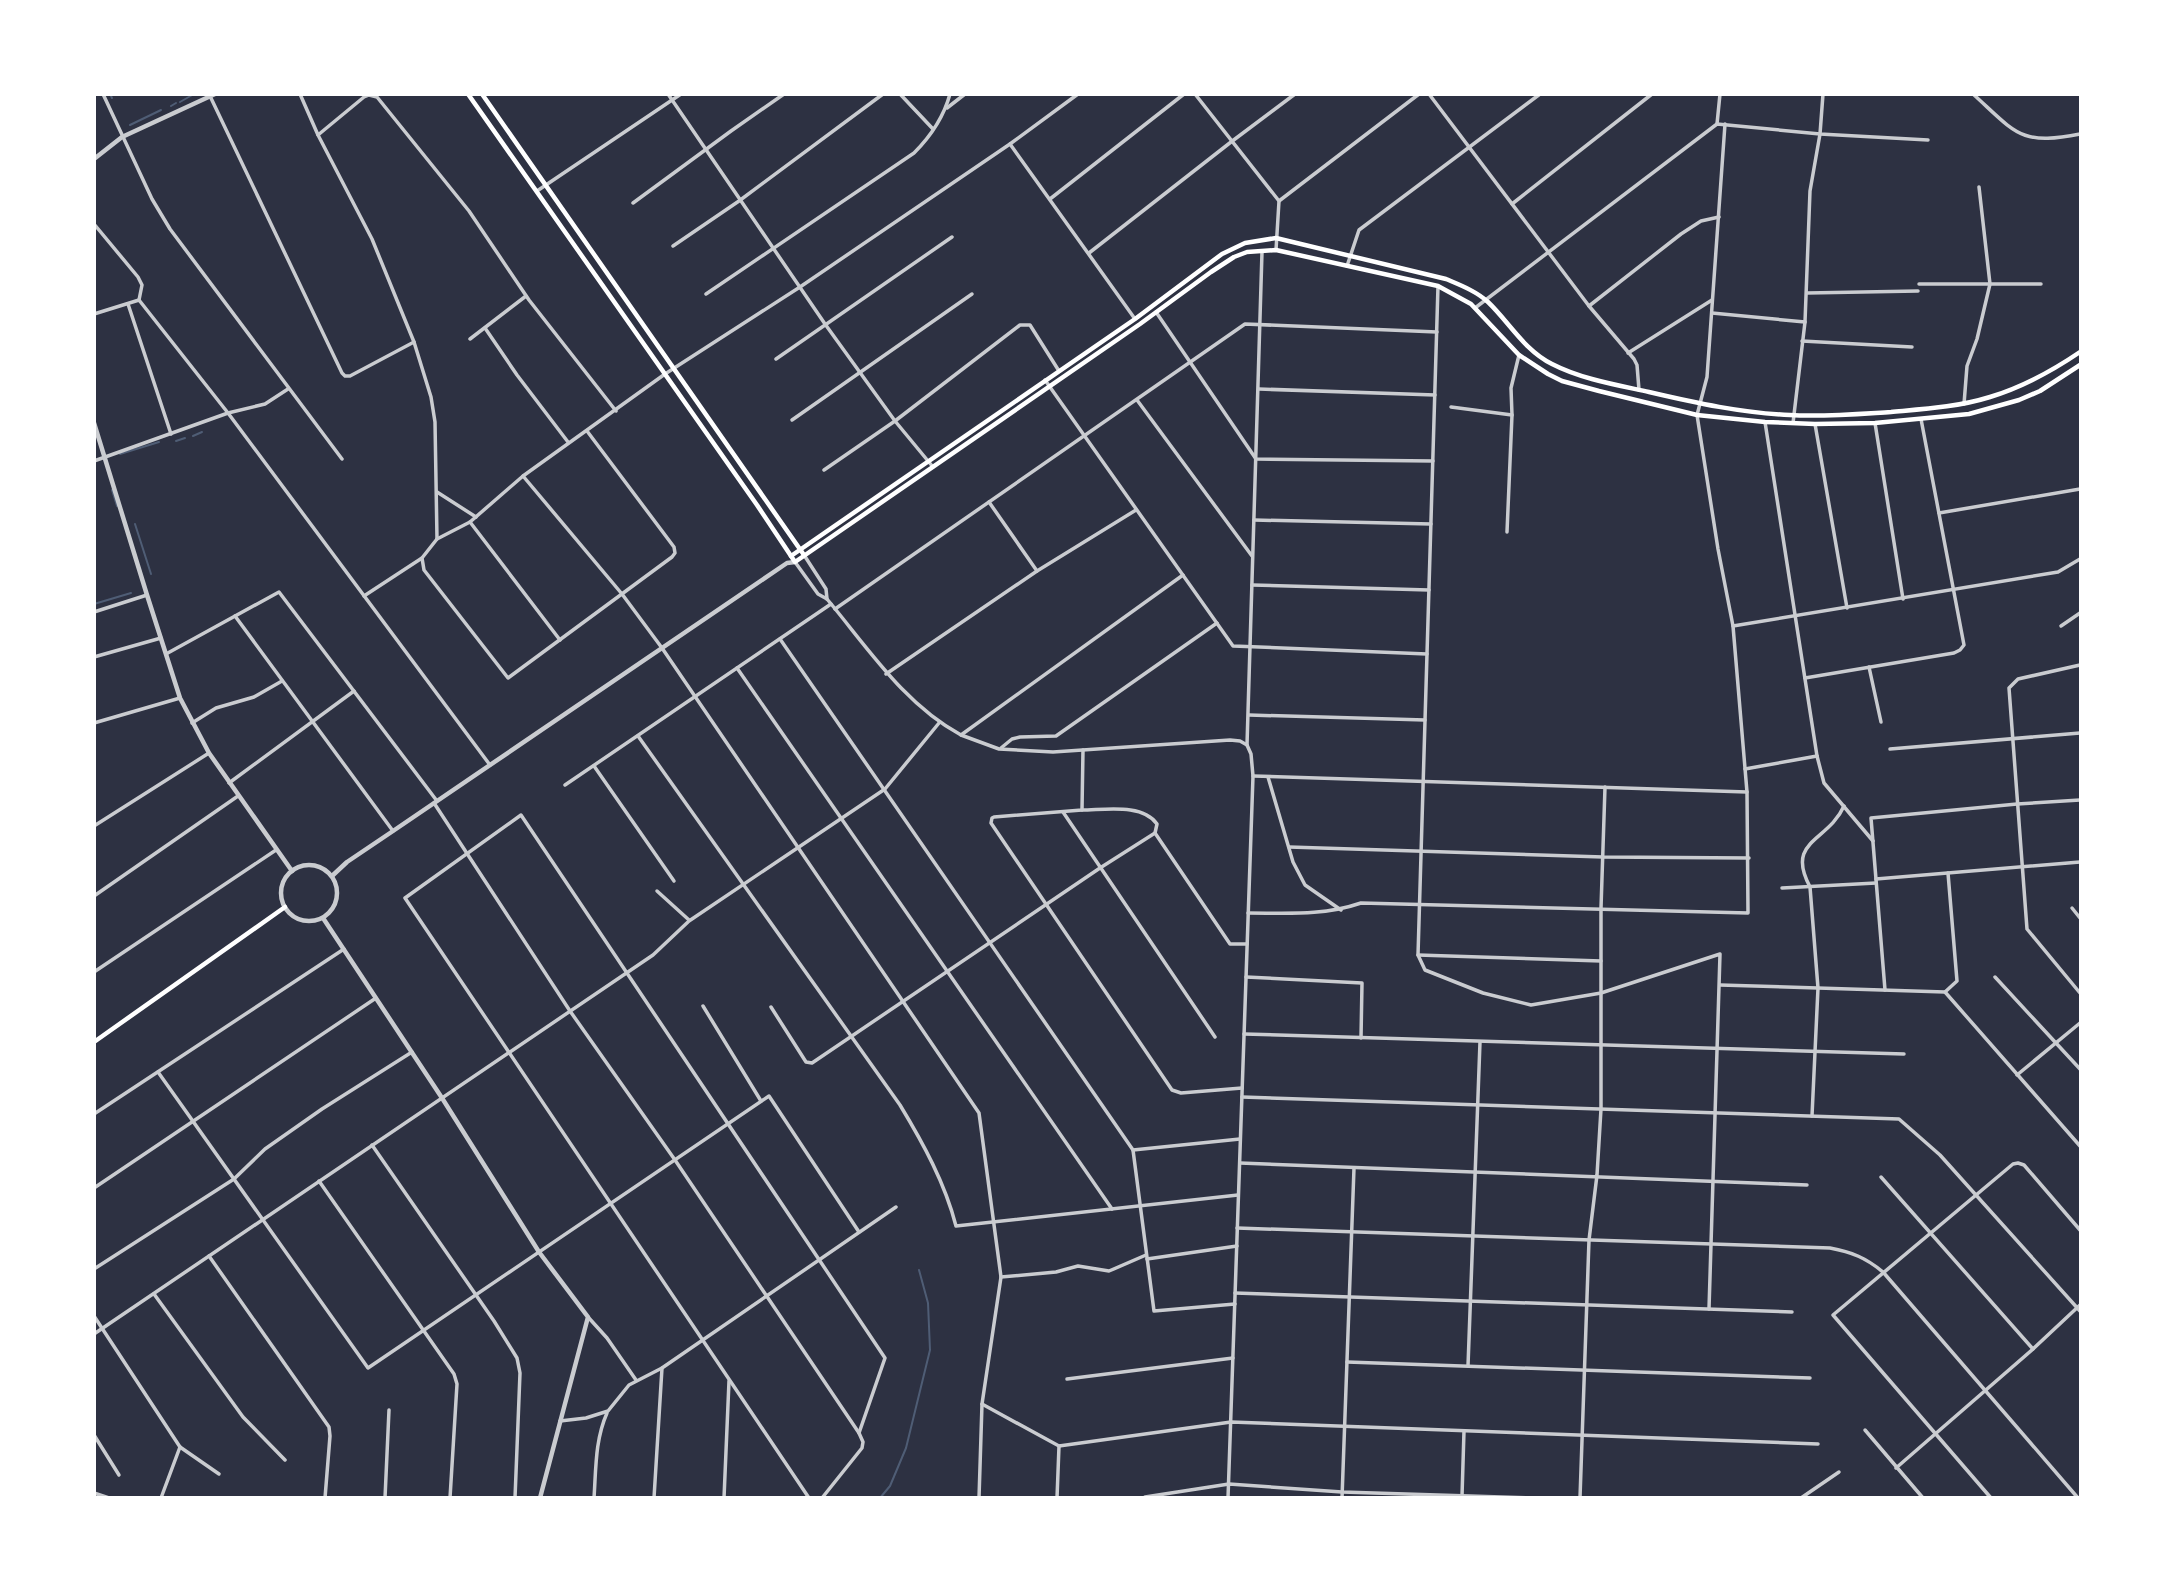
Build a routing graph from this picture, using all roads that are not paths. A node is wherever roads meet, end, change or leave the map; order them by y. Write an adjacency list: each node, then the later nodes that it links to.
1 (103, 94): 32 (street)
2 (300, 94): 31 (street)
3 (468, 94): 41 (main road)
4 (482, 94): 39 (main road)
5 (668, 94): 24 (street)
6 (681, 94): 24 (street)
7 (784, 94): 37 (street)
8 (883, 94): 43 (street)
9 (900, 94): 28 (street)
10 (950, 94): 25 (street)
11 (965, 94): 25 (street)
12 (1078, 94): 35 (street)
13 (1184, 94): 42 (street)
14 (1195, 94): 34 (street)
15 (1295, 94): 34 (street)
16 (1419, 94): 44 (street)
17 (1429, 94): 36 (street)
18 (1540, 94): 36 (street)
19 (1652, 94): 46 (street)
20 (1720, 94): 26 (street)
21 (1823, 94): 29 (street)
22 (1973, 94): 30 (street)
23 (212, 95): 32 (street); 86 (street)
24 (672, 100): 37 (street); 39 (street)
25 (946, 108): 28 (street)
26 (1717, 124): 27 (street); 55 (street)
27 (1725, 124): 29 (street); 47 (street)
28 (933, 129): 52 (street)
29 (1820, 134): 33 (street); 65 (street)
30 (2081, 134)
31 (318, 135): 68 (street); 86 (street)
32 (122, 137): 38 (street); 100 (street)
33 (1928, 140)
34 (1231, 142): 44 (street); 56 (street)
35 (1010, 144): 42 (street); 63 (street)
36 (1470, 147): 46 (street); 57 (street)
37 (705, 151): 43 (street); 45 (street)
38 (94, 159)
39 (546, 184): 41 (street); 94 (main road)
40 (1979, 187): 61 (street)
41 (535, 191): 97 (main road)
42 (1050, 199): 56 (street)
43 (739, 201): 51 (street); 52 (street)
44 (1279, 201): 50 (street)
45 (633, 203)
46 (1512, 204): 55 (street)
47 (1719, 217): 71 (street); 73 (street)
48 (94, 224): 69 (street)
49 (952, 237): 80 (street)
50 (1276, 238): 54 (street); 57 (main road); 78 (main road)
51 (673, 246)
52 (774, 248): 63 (street); 66 (street)
53 (1262, 250): 54 (main road); 75 (main road); 81 (street)
54 (1276, 250): 58 (main road)
55 (1549, 252): 70 (street); 73 (street)
56 (1089, 253): 78 (street)
57 (1350, 256): 58 (street); 70 (main road)
58 (1347, 266): 62 (main road)
59 (1919, 284): 61 (street)
60 (2042, 284): 61 (street)
61 (1990, 285): 106 (street)
62 (1438, 286): 74 (main road); 83 (street)
63 (800, 287): 80 (street); 94 (street)
64 (1918, 291): 65 (street)
65 (1807, 293): 79 (street)
66 (706, 294)
67 (972, 294): 96 (street)
68 (526, 296): 82 (street); 108 (street)
69 (139, 300): 72 (street); 109 (street)
70 (1486, 300): 74 (street); 102 (main road)
71 (1713, 300): 76 (street); 89 (street)
72 (128, 304): 77 (street); 122 (street)
73 (1589, 306): 89 (street)
74 (1475, 308): 90 (main road)
75 (1156, 312): 92 (street); 99 (main road)
76 (1712, 313): 79 (street); 105 (street)
77 (94, 314)
78 (1135, 319): 95 (main road)
79 (1805, 322): 85 (street)
80 (825, 324): 91 (street); 96 (street)
81 (1260, 325): 83 (street); 92 (street); 101 (street)
82 (485, 328): 84 (street); 124 (street)
83 (1437, 332): 103 (street)
84 (470, 339)
85 (1802, 341): 87 (street); 112 (street)
86 (414, 342): 135 (street)
87 (1912, 346)
88 (2081, 352): 106 (main road)
89 (1629, 353): 102 (street)
90 (1520, 355): 110 (street); 111 (main road)
91 (776, 359)
92 (1191, 362): 104 (street); 126 (street)
93 (2081, 366): 113 (main road)
94 (674, 368): 97 (street); 145 (main road)
95 (1059, 371): 98 (main road); 115 (street)
96 (859, 372): 114 (street); 115 (street)
97 (665, 374): 108 (street); 147 (main road)
98 (1045, 380): 99 (street); 130 (main road)
99 (1050, 387): 123 (street); 131 (main road)
100 (289, 388): 109 (street); 127 (street)
101 (1258, 389): 103 (street); 126 (street)
102 (1639, 390): 105 (main road)
103 (1435, 395): 129 (street)
104 (1137, 400): 123 (street); 149 (street)
105 (1700, 404): 111 (street); 112 (main road)
106 (1964, 404): 112 (main road)
107 (1451, 407): 110 (street)
108 (616, 411): 121 (street)
109 (228, 413): 122 (street); 160 (street)
110 (1512, 415): 143 (street)
111 (1698, 415): 116 (main road); 171 (street)
112 (1794, 415): 118 (street)
113 (1921, 419): 119 (main road); 138 (street)
114 (792, 420)
115 (895, 421): 130 (street); 132 (street)
116 (1765, 422): 118 (main road); 169 (street)
117 (94, 423): 125 (street)
118 (1793, 423): 120 (main road)
119 (1875, 423): 120 (main road); 162 (street)
120 (1815, 424): 164 (street)
121 (587, 431): 124 (street); 158 (street)
122 (171, 434): 125 (street)
123 (1084, 436): 136 (street); 137 (street)
124 (569, 443): 133 (street)
125 (105, 457): 128 (street); 159 (street)
126 (1256, 458): 129 (street); 140 (street)
127 (342, 459)
128 (94, 461)
129 (1433, 461): 142 (street)
130 (929, 462): 131 (street); 145 (main road)
131 (933, 467): 146 (main road)
132 (824, 470)
133 (523, 477): 139 (street); 158 (street)
134 (2081, 489): 138 (street)
135 (437, 492): 139 (street); 144 (street)
136 (989, 502): 153 (street); 165 (street)
137 (1136, 509): 153 (street); 154 (street)
138 (1939, 513): 157 (street)
139 (476, 517): 141 (street)
140 (1254, 520): 142 (street); 149 (street)
141 (470, 522): 144 (street); 175 (street)
142 (1431, 524): 156 (street)
143 (1507, 531)
144 (437, 539): 148 (street)
145 (800, 549): 146 (main road); 147 (main road)
146 (804, 555): 151 (main road); 161 (street)
147 (791, 556): 151 (main road); 152 (street)
148 (422, 558): 160 (street); 175 (street)
149 (1253, 558): 155 (street)
150 (2081, 559): 157 (street)
151 (795, 562): 152 (street); 161 (street)
152 (787, 563): 177 (street)
153 (1037, 570): 184 (street)
154 (1183, 575): 170 (street); 198 (street)
155 (1252, 584): 156 (street); 176 (street)
156 (1429, 590): 179 (street)
157 (1955, 590): 162 (street); 182 (street)
158 (622, 594): 175 (street); 177 (street)
159 (147, 595): 166 (street); 173 (street)
160 (364, 596): 207 (street)
161 (827, 599): 163 (street)
162 (1903, 599): 164 (street)
163 (831, 604): 165 (street); 174 (street)
164 (1847, 608): 169 (street)
165 (835, 609): 184 (street)
166 (94, 612)
167 (2081, 613): 172 (street)
168 (235, 616): 178 (street); 186 (street); 187 (street)
169 (1796, 616): 171 (street); 185 (street)
170 (1217, 623): 176 (street); 202 (street)
171 (1733, 626): 209 (street)
172 (2061, 626)
173 (161, 638): 178 (street); 180 (street)
174 (780, 639): 183 (street); 216 (street)
175 (560, 640)
176 (1251, 646): 179 (street); 190 (street)
177 (662, 648): 188 (street); 207 (street)
178 (166, 654): 189 (street)
179 (1427, 654): 191 (street)
180 (94, 657)
181 (2081, 665): 200 (street)
182 (1869, 667): 185 (street); 193 (street)
183 (737, 668): 188 (street); 225 (street)
184 (886, 674): 196 (street)
185 (1805, 678): 206 (street)
186 (282, 681): 192 (street); 195 (street)
187 (354, 691): 192 (street); 220 (street)
188 (695, 697): 199 (street); 231 (street)
189 (180, 698): 194 (street); 195 (street)
190 (1249, 715): 191 (street); 201 (street)
191 (1425, 720): 212 (street)
192 (312, 722): 213 (street); 227 (street)
193 (1881, 722)
194 (94, 723)
195 (192, 723): 205 (street)
196 (939, 723): 198 (street); 216 (street)
197 (2081, 733): 200 (street)
198 (961, 735): 202 (street)
199 (638, 736): 208 (street); 245 (street)
200 (2012, 738): 203 (street); 221 (street)
201 (1247, 745): 204 (street); 210 (street)
202 (999, 749): 204 (street)
203 (1890, 749)
204 (1083, 750): 223 (street)
205 (209, 753): 213 (street); 226 (street)
206 (1817, 756): 209 (street); 222 (street)
207 (490, 765): 220 (street)
208 (594, 766): 214 (street); 243 (street)
209 (1745, 769): 217 (street)
210 (1253, 776): 211 (street); 256 (street)
211 (1267, 776): 212 (street); 230 (street)
212 (1423, 781): 215 (street); 233 (street)
213 (229, 783): 218 (street)
214 (565, 785)
215 (1605, 787): 217 (street); 235 (street)
216 (885, 789): 225 (street); 260 (street)
217 (1747, 792): 236 (street)
218 (238, 796): 232 (street); 249 (street)
219 (2081, 800): 221 (street)
220 (435, 802): 227 (street); 234 (street)
221 (2017, 804): 229 (street); 238 (street)
222 (1844, 806): 229 (street); 246 (street)
223 (1082, 810): 224 (street); 228 (street)
224 (1063, 813): 239 (street); 251 (street)
225 (841, 819): 231 (street); 266 (street)
226 (94, 826)
227 (393, 831): 242 (street)
228 (1155, 834): 239 (street); 261 (street)
229 (1873, 841): 244 (street)
230 (1289, 847): 233 (street); 255 (street)
231 (798, 848): 245 (street); 277 (street)
232 (276, 850): 240 (street); 265 (street)
233 (1421, 851): 235 (street); 250 (street)
234 (468, 853): 267 (street); 280 (street); 293 (street)
235 (1602, 857): 236 (street); 253 (street)
236 (1749, 858): 253 (street)
237 (2081, 862): 238 (street)
238 (2022, 866): 241 (street); 275 (street)
239 (1100, 868): 251 (street); 284 (street)
240 (292, 871): 242 (street); 252 (street)
241 (1948, 873): 244 (street); 273 (street)
242 (332, 876): 257 (street)
243 (674, 881)
244 (1876, 881): 246 (street); 272 (street)
245 (744, 885): 259 (street); 283 (street)
246 (1810, 887): 247 (street); 271 (street)
247 (1782, 888)
248 (657, 891): 259 (street)
249 (94, 896)
250 (1420, 903): 253 (street); 255 (street); 263 (street)
251 (1046, 905): 260 (street); 298 (street)
252 (285, 907): 257 (street); 286 (main road)
253 (1601, 908): 264 (street)
254 (2072, 908): 258 (street)
255 (1341, 910): 256 (street)
256 (1248, 912): 261 (street)
257 (323, 918): 262 (street)
258 (2081, 918)
259 (689, 921): 267 (street)
260 (991, 942): 266 (street); 312 (street)
261 (1247, 944): 269 (street)
262 (344, 949): 276 (street); 296 (street)
263 (1418, 955): 264 (street); 274 (street)
264 (1601, 961): 274 (street)
265 (94, 972)
266 (947, 972): 277 (street); 329 (street)
267 (626, 973): 280 (street); 308 (street)
268 (1995, 976): 288 (street)
269 (1246, 977): 282 (street); 285 (street)
270 (1720, 985): 271 (street); 274 (street); 290 (street)
271 (1818, 988): 272 (street); 291 (street)
272 (1885, 990): 273 (street)
273 (1945, 992): 297 (street)
274 (1601, 993): 289 (street)
275 (2081, 993)
276 (376, 998): 292 (street); 307 (street)
277 (903, 1001): 283 (street); 331 (street)
278 (703, 1006): 301 (street)
279 (771, 1007): 283 (street)
280 (570, 1011): 293 (street); 313 (street)
281 (2081, 1023): 288 (street)
282 (1244, 1034): 285 (street); 298 (street)
283 (852, 1036): 331 (street)
284 (1215, 1037)
285 (1361, 1038): 287 (street)
286 (94, 1042)
287 (1480, 1042): 289 (street); 302 (street)
288 (2055, 1044): 295 (street); 297 (street)
289 (1601, 1045): 290 (street); 303 (street)
290 (1718, 1049): 291 (street); 304 (street)
291 (1815, 1051): 294 (street); 306 (street)
292 (412, 1052): 300 (street); 319 (street)
293 (509, 1052): 300 (street); 326 (street)
294 (1904, 1054)
295 (2081, 1069)
296 (158, 1072): 305 (street); 307 (street)
297 (2017, 1075): 311 (street)
298 (1242, 1087): 299 (street)
299 (1242, 1097): 302 (street); 309 (street)
300 (442, 1098): 310 (street); 341 (street)
301 (761, 1101): 308 (street); 334 (street)
302 (1478, 1105): 303 (street); 316 (street)
303 (1601, 1109): 304 (street); 317 (street)
304 (1716, 1113): 306 (street); 321 (street)
305 (94, 1114)
306 (1812, 1116): 325 (street)
307 (193, 1121): 319 (street); 323 (street)
308 (727, 1124): 313 (street); 344 (street)
309 (1240, 1139): 312 (street); 314 (street)
310 (372, 1145): 320 (street); 350 (street)
311 (2081, 1146)
312 (1133, 1150): 327 (street)
313 (675, 1160): 326 (street); 351 (street)
314 (1240, 1163): 315 (street); 324 (street)
315 (1354, 1168): 316 (street); 335 (street)
316 (1476, 1172): 317 (street); 337 (street)
317 (1597, 1175): 321 (street); 338 (street)
318 (1881, 1177): 336 (street)
319 (234, 1179): 330 (street); 345 (street)
320 (319, 1181): 330 (street); 362 (street)
321 (1713, 1181): 322 (street); 339 (street)
322 (1807, 1185)
323 (94, 1188)
324 (1238, 1195): 327 (street); 332 (street)
325 (1978, 1196): 333 (street); 336 (street); 356 (street)
326 (611, 1203): 341 (street); 364 (street)
327 (1140, 1206): 329 (street); 343 (street)
328 (895, 1207): 334 (street)
329 (1112, 1209): 331 (street)
330 (263, 1220): 342 (street); 362 (street)
331 (994, 1222): 347 (street)
332 (1237, 1228): 335 (street); 340 (street)
333 (2081, 1230)
334 (859, 1232): 344 (street)
335 (1351, 1232): 337 (street); 352 (street)
336 (1931, 1233): 346 (street); 365 (street)
337 (1473, 1236): 338 (street); 353 (street)
338 (1589, 1240): 339 (street); 355 (street)
339 (1711, 1244): 346 (street); 357 (street)
340 (1237, 1246): 343 (street); 348 (street)
341 (539, 1252): 350 (street); 360 (street)
342 (209, 1256): 349 (street); 401 (street)
343 (1147, 1257): 347 (street); 354 (street)
344 (818, 1260): 351 (street); 384 (street)
345 (94, 1269)
346 (1883, 1272): 375 (street); 385 (street)
347 (1001, 1277): 376 (street)
348 (1235, 1293): 352 (street); 354 (street)
349 (153, 1294): 361 (street); 391 (street)
350 (476, 1294): 362 (street); 404 (street)
351 (766, 1296): 364 (street); 384 (street)
352 (1349, 1297): 353 (street); 367 (street)
353 (1471, 1301): 355 (street); 368 (street)
354 (1235, 1304): 366 (street)
355 (1587, 1305): 357 (street); 370 (street)
356 (2079, 1308): 365 (street)
357 (1709, 1309): 358 (street)
358 (1792, 1311)
359 (94, 1316): 361 (street)
360 (588, 1317): 374 (street); 379 (street)
361 (103, 1328): 363 (street); 390 (street)
362 (423, 1330): 403 (street)
363 (94, 1334)
364 (703, 1339): 369 (street); 372 (street)
365 (2033, 1349): 375 (street)
366 (1233, 1359): 373 (street); 380 (street)
367 (1347, 1362): 368 (street); 381 (street)
368 (1468, 1366): 370 (street)
369 (662, 1368): 374 (street); 407 (street)
370 (1584, 1370): 371 (street); 387 (street)
371 (1810, 1378)
372 (730, 1379): 408 (street); 409 (street)
373 (1067, 1379)
374 (636, 1380): 378 (street)
375 (1984, 1390): 385 (street); 421 (street)
376 (982, 1404): 389 (street); 411 (street)
377 (389, 1409): 402 (street)
378 (608, 1411): 379 (street); 406 (street)
379 (560, 1421): 405 (street)
380 (1231, 1422): 381 (street); 389 (street); 396 (street)
381 (1345, 1427): 383 (street); 398 (street)
382 (1865, 1430): 392 (street)
383 (1464, 1431): 387 (street); 415 (street)
384 (859, 1433): 410 (street)
385 (1935, 1434): 392 (street); 420 (street)
386 (94, 1435): 395 (street)
387 (1582, 1436): 388 (street); 417 (street)
388 (1818, 1444)
389 (1059, 1446): 412 (street)
390 (180, 1447): 394 (street); 400 (street)
391 (285, 1460)
392 (1896, 1468): 419 (street)
393 (1839, 1472): 418 (street)
394 (219, 1474)
395 (119, 1475)
396 (1229, 1484): 398 (street); 413 (street); 414 (street)
397 (94, 1493): 399 (street)
398 (1342, 1495): 415 (street)
399 (107, 1497)
400 (161, 1497)
401 (325, 1497)
402 (385, 1497)
403 (450, 1497)
404 (515, 1497)
405 (540, 1497)
406 (594, 1497)
407 (654, 1497)
408 (723, 1497)
409 (809, 1497)
410 (822, 1497)
411 (979, 1497)
412 (1057, 1497)
413 (1145, 1497)
414 (1228, 1497)
415 (1462, 1497): 416 (street)
416 (1531, 1497)
417 (1580, 1497)
418 (1801, 1497)
419 (1923, 1497)
420 (1990, 1497)
421 (2078, 1497)

